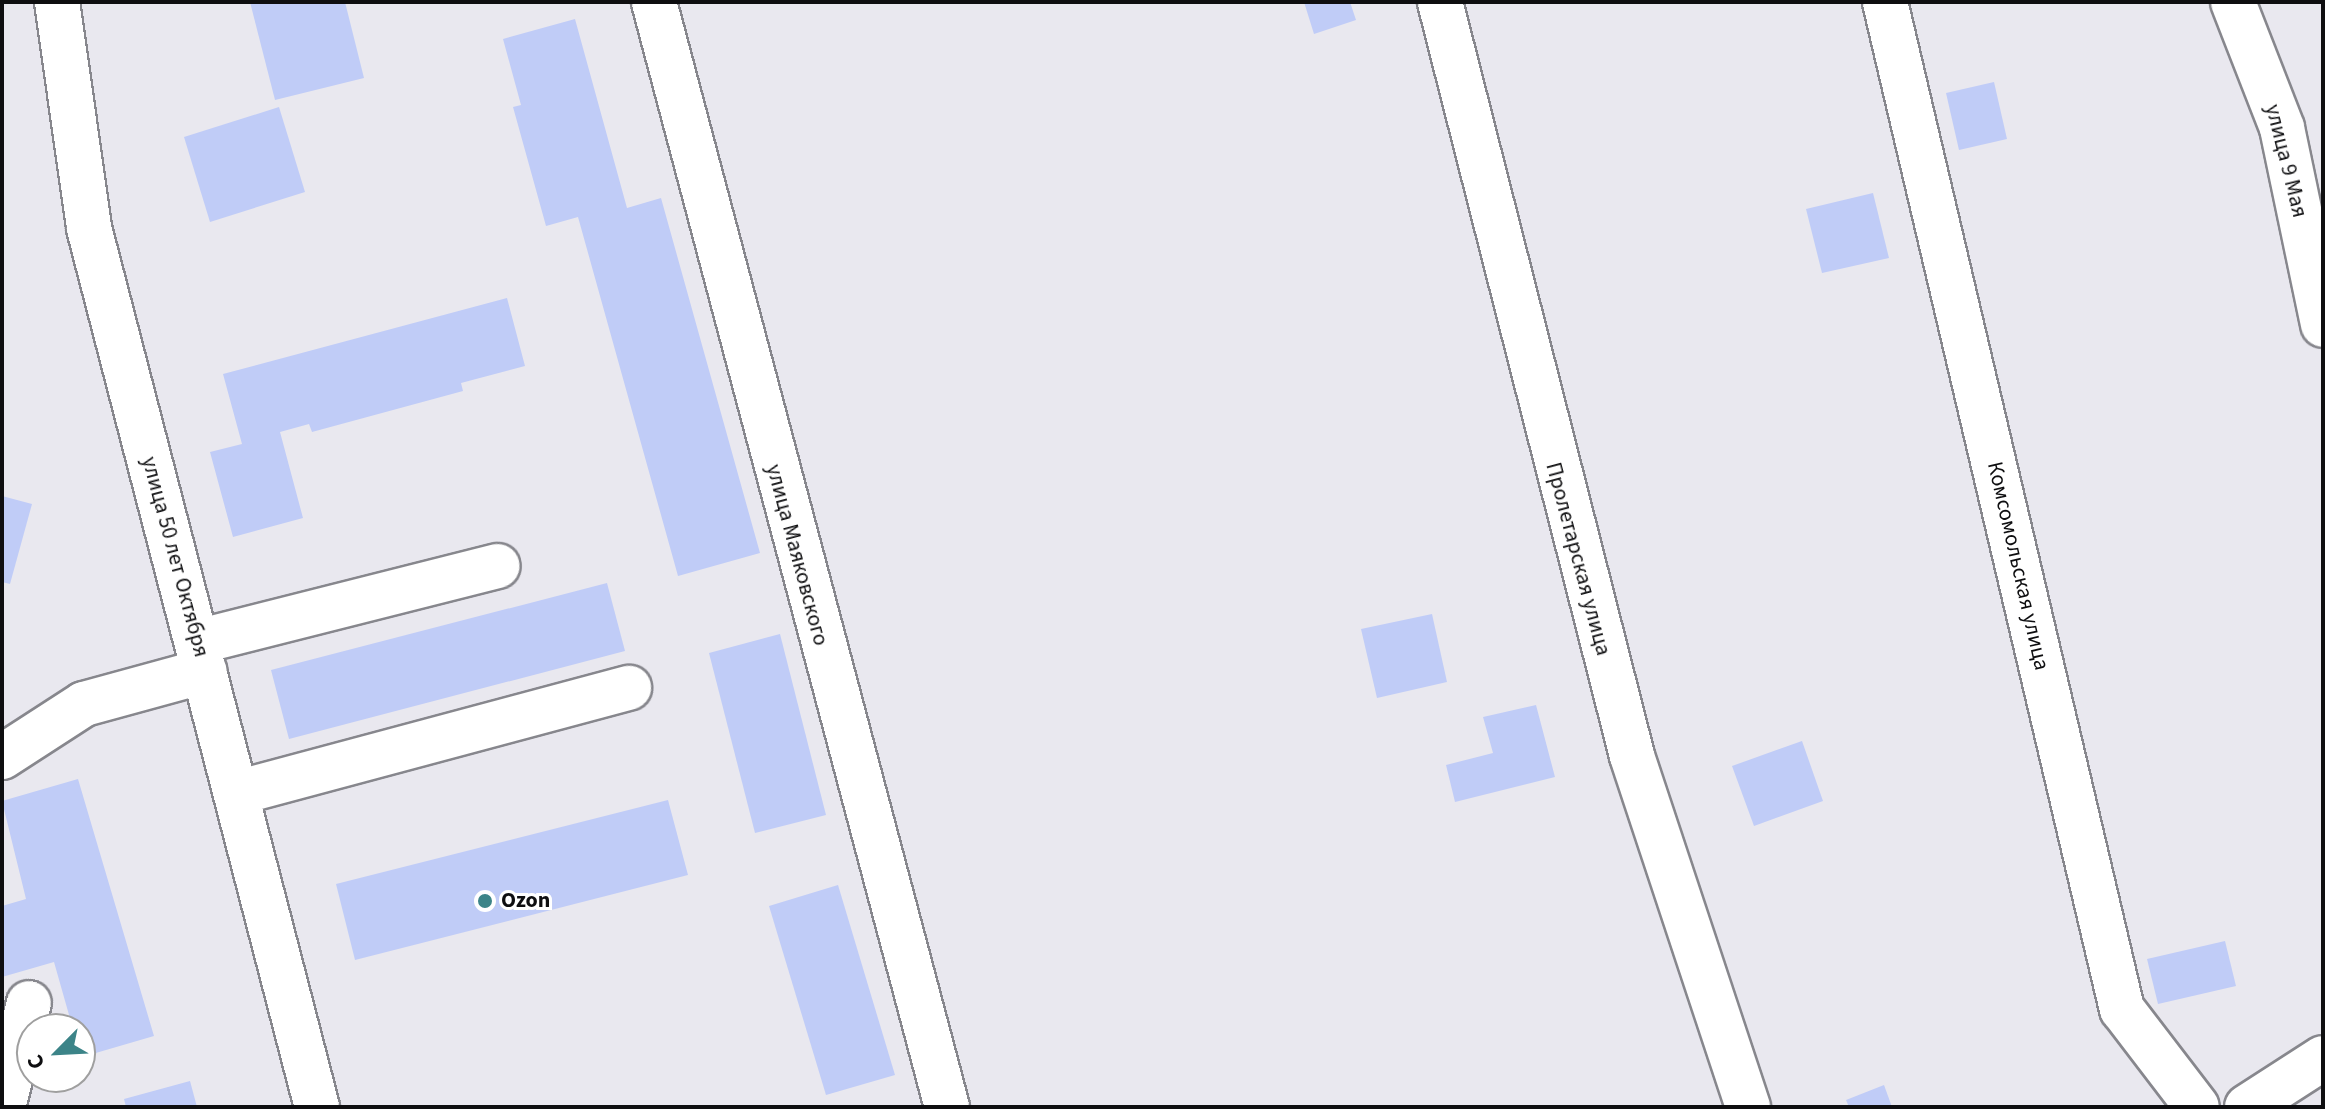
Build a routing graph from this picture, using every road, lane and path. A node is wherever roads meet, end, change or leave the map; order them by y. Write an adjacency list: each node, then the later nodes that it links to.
1 (57, 2): 8 (street, улица 50 лет Октября)
2 (654, 2): 16 (street, улица Маяковского)
3 (1440, 2): 17 (street, Пролетарская улица)
4 (1885, 2): 18 (street, Комсомольская улица)
5 (2233, 2): 6 (street, улица 9 Мая)
6 (2323, 325)
7 (498, 566): 8 (street)
8 (201, 656): 10 (street); 11 (street, улица 50 лет Октября)
9 (629, 688): 11 (street)
10 (2, 757)
11 (236, 793): 15 (street, улица 50 лет Октября)
12 (29, 1003): 14 (street)
13 (2323, 1058): 19 (street)
14 (3, 1107)
15 (317, 1107)
16 (947, 1107)
17 (1748, 1107)
18 (2197, 1107)
19 (2247, 1107)

